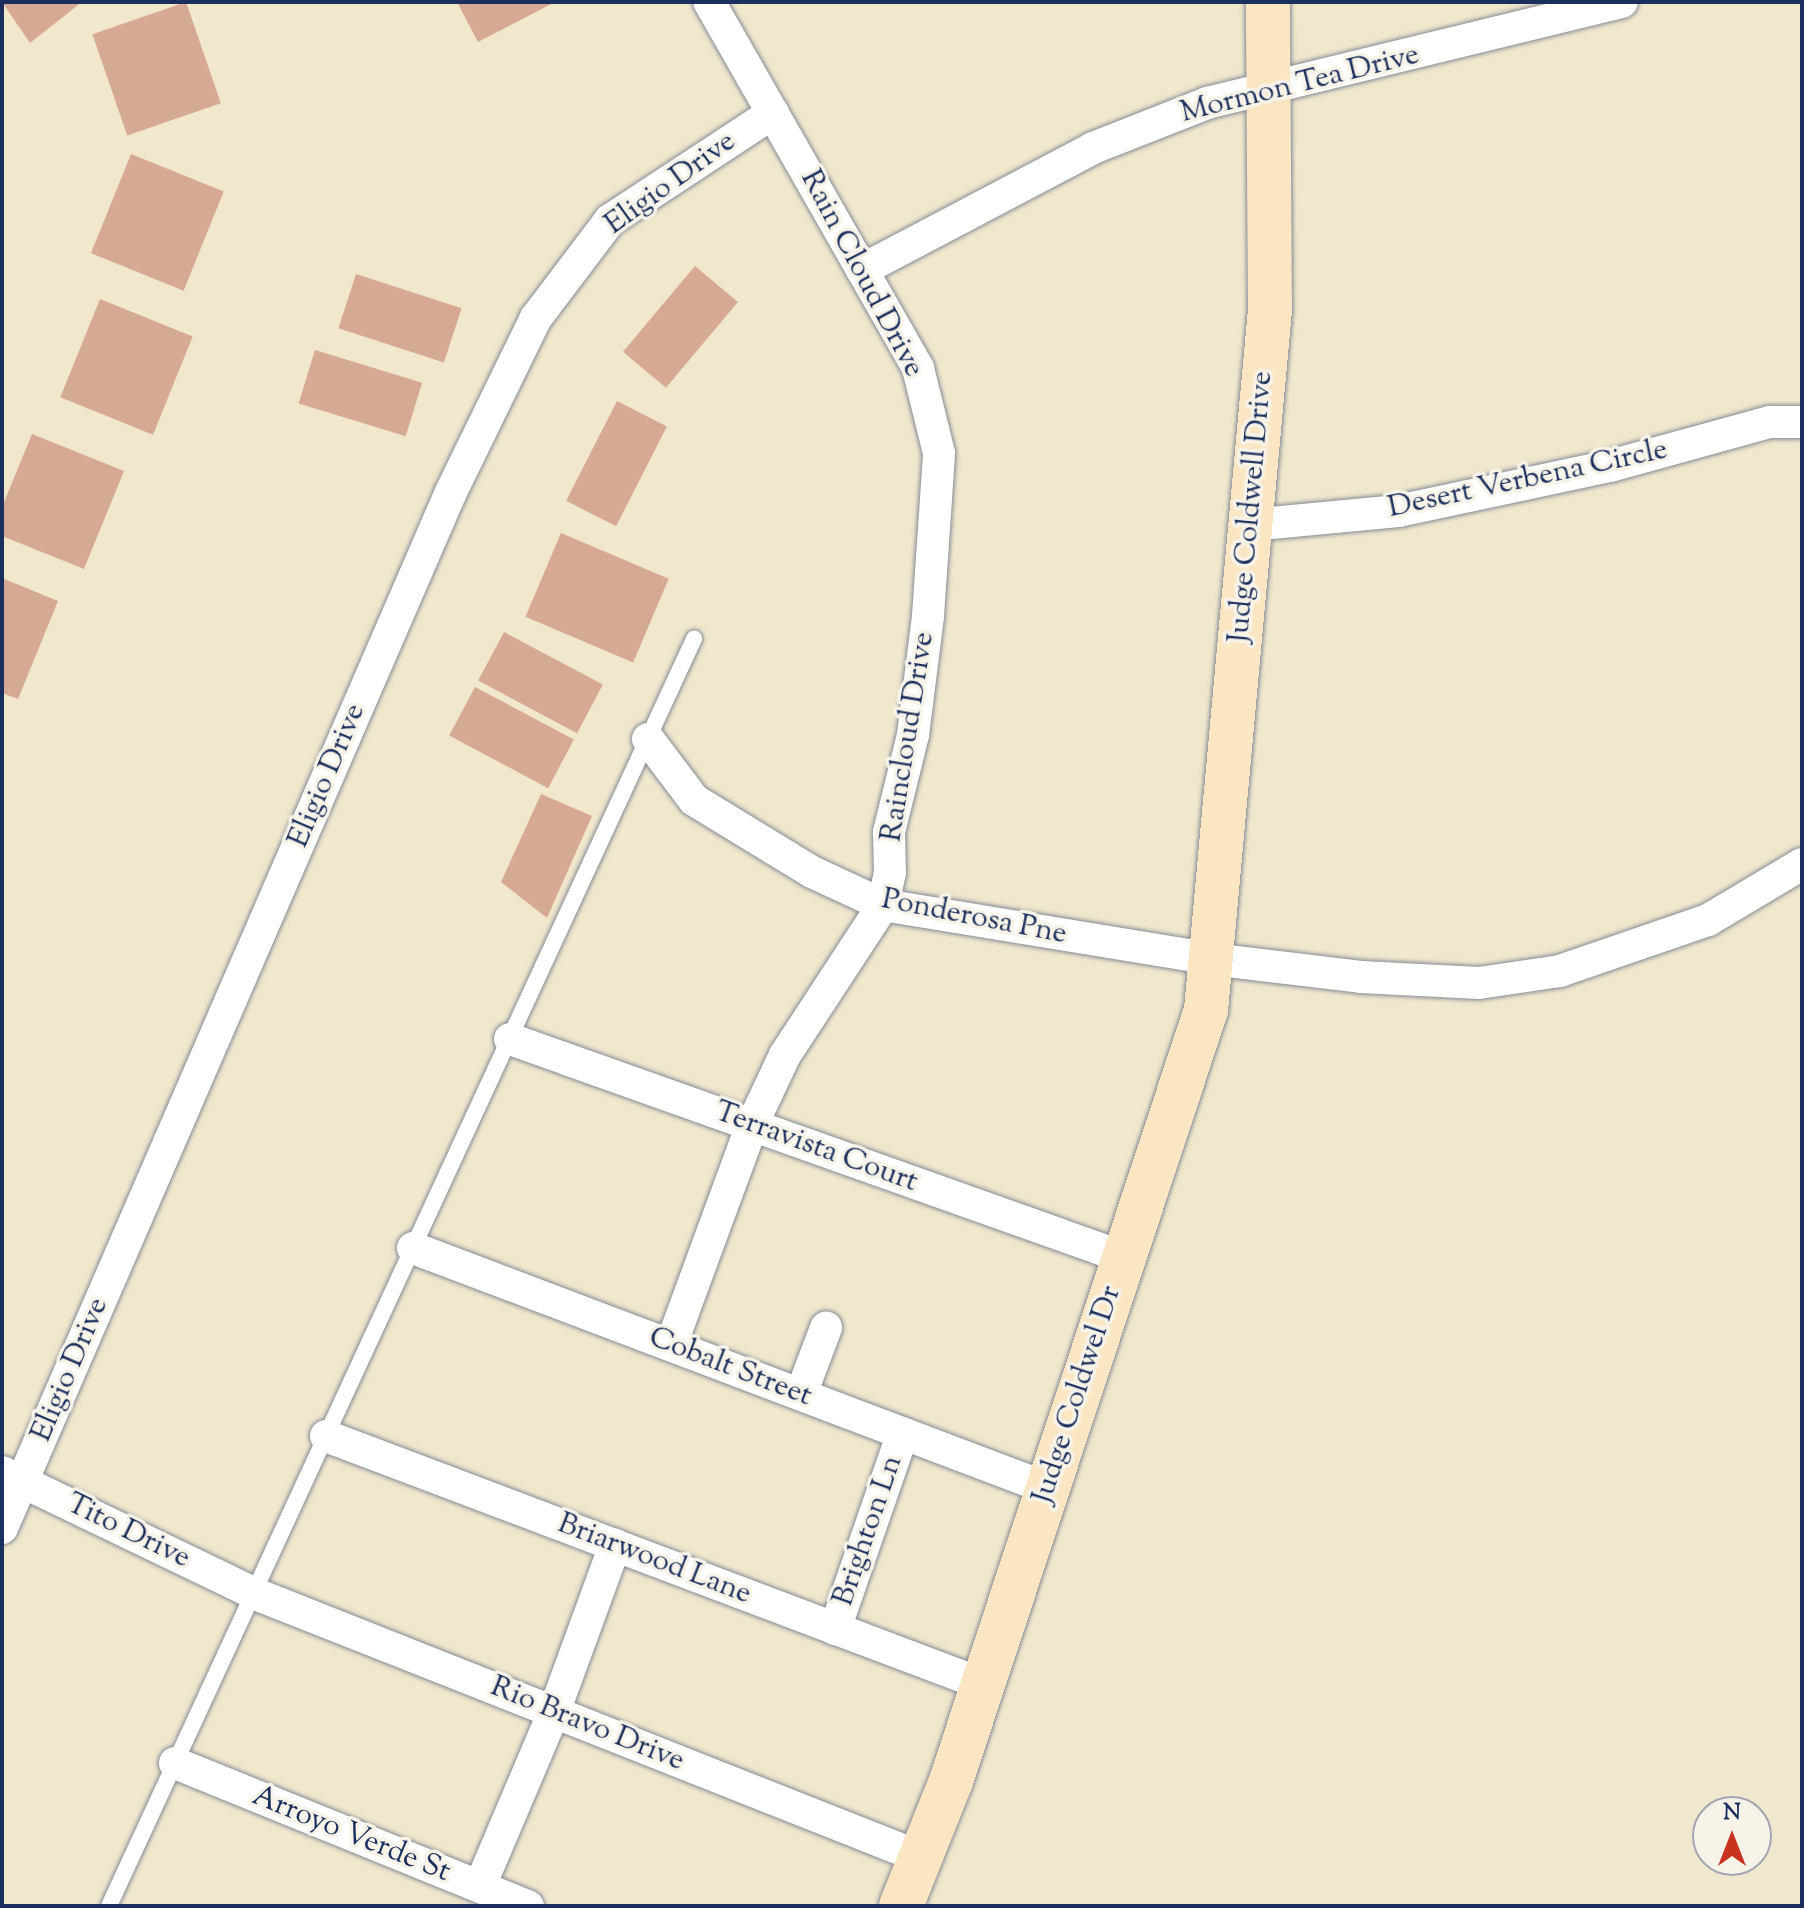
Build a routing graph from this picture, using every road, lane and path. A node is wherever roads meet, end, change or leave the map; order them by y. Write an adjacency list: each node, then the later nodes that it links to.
1 (709, 2): 5 (street, Rain Cloud Drive)
2 (1268, 2): 4 (street, Judge Coldwell Drive)
3 (1622, 2): 4 (street, Mormon Tea Drive)
4 (1269, 88): 6 (street, Mormon Tea Drive); 8 (street, Judge Coldwell Drive)
5 (773, 113): 6 (street, Rain Cloud Drive); 25 (street, Eligio Drive)
6 (862, 270): 9 (street, Rain Cloud Drive)
7 (1802, 422): 8 (street, Desert Verbena Circle)
8 (1250, 525): 14 (street, Judge Coldwell Drive)
9 (928, 616): 13 (street, Raincloud Drive)
10 (694, 639): 11 (lane)
11 (648, 739): 13 (street, Ponderosa Pne); 16 (lane)
12 (1802, 864): 14 (street, Ponderosa Pne)
13 (883, 905): 14 (street, Ponderosa Pne); 17 (street)
14 (1211, 959): 15 (street, Judge Coldwell Drive)
15 (1206, 1010): 19 (street, Judge Coldwel Dr)
16 (510, 1039): 17 (street, Terravista Court); 18 (lane)
17 (752, 1125): 19 (street, Terravista Court); 21 (street)
18 (413, 1248): 21 (street, Cobalt Street); 24 (lane)
19 (1123, 1257): 26 (street, Judge Coldwel Dr)
20 (826, 1328): 22 (street)
21 (671, 1345): 22 (street, Cobalt Street)
22 (801, 1394): 23 (street, Cobalt Street)
23 (903, 1433): 26 (street, Cobalt Street); 30 (street, Brighton Ln)
24 (326, 1436): 28 (street, Briarwood Lane); 29 (lane)
25 (13, 1477): 27 (street, Eligio Drive); 29 (street, Tito Drive)
26 (1047, 1488): 31 (street, Judge Coldwel Dr)
27 (2, 1528)
28 (615, 1545): 30 (street, Briarwood Lane); 32 (street)
29 (253, 1593): 32 (street, Rio Bravo Drive); 33 (lane)
30 (835, 1629): 31 (street, Briarwood Lane)
31 (982, 1684): 34 (street, Judge Coldwel Dr)
32 (554, 1712): 34 (street, Rio Bravo Drive); 35 (street)
33 (175, 1763): 35 (street, Arroyo Verde St); 36 (lane)
34 (920, 1857): 38 (street, Judge Coldwel Dr)
35 (480, 1886): 37 (street, Arroyo Verde St)
36 (109, 1906)
37 (528, 1906)
38 (901, 1906)

